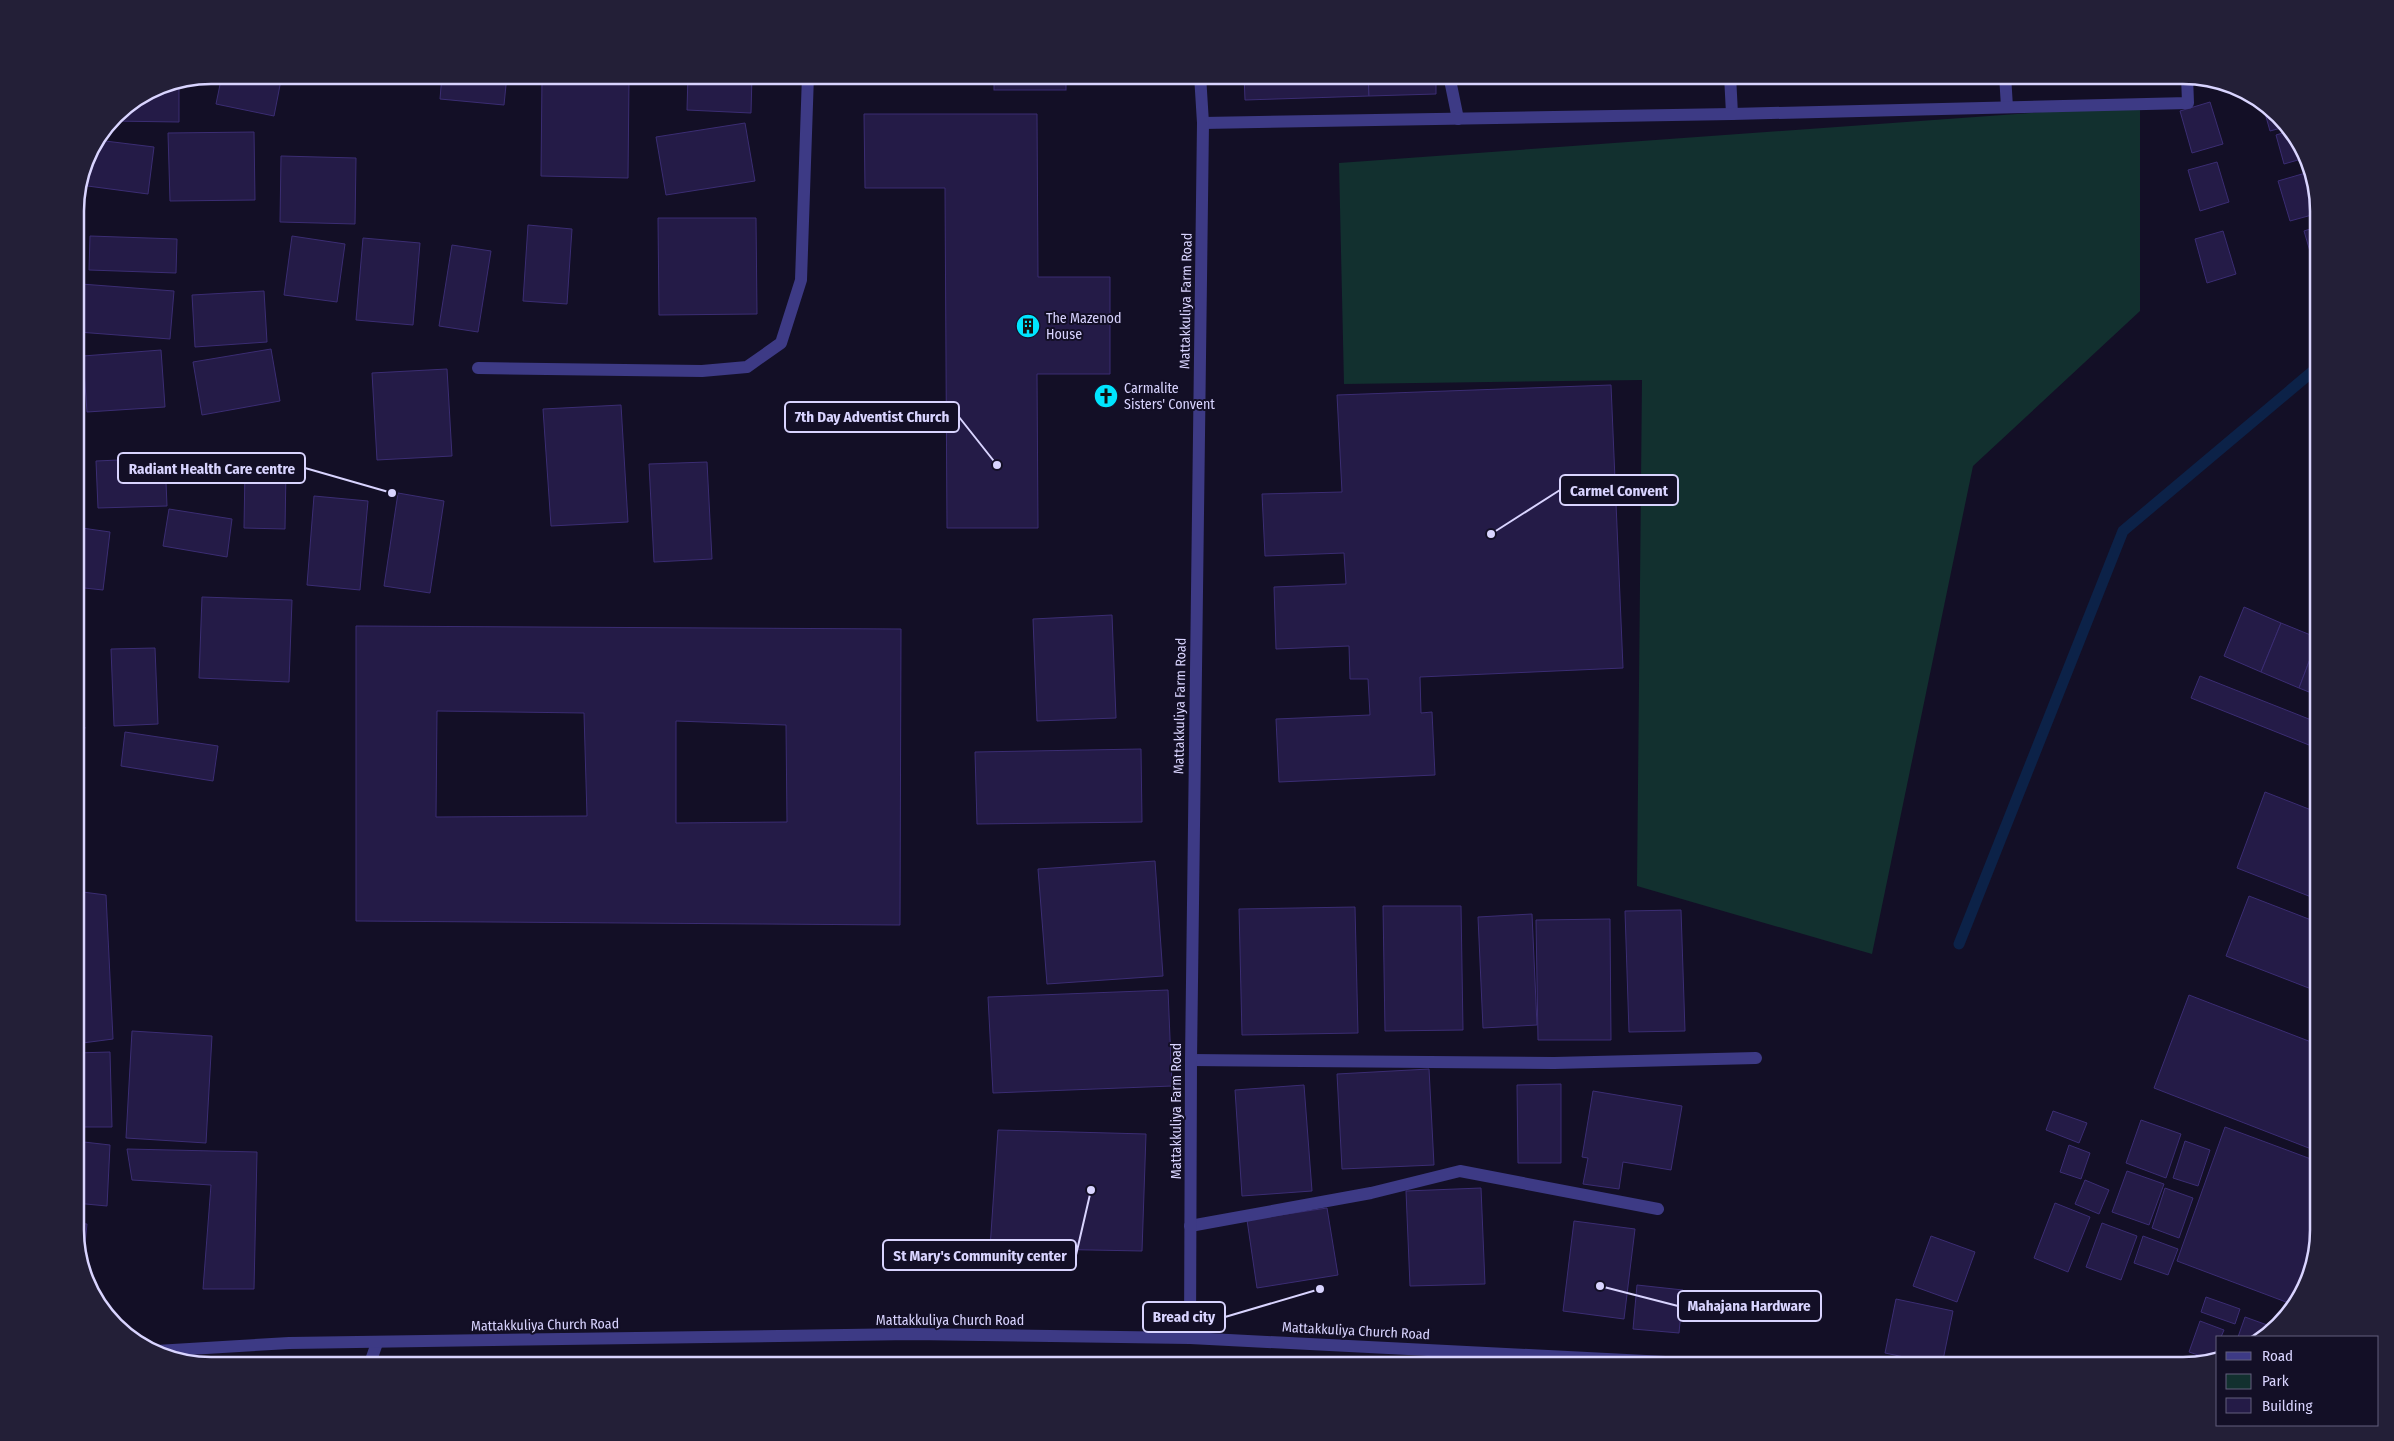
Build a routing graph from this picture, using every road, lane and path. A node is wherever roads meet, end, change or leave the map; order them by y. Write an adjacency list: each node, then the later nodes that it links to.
1 (808, 84): 11 (street)
2 (1201, 84): 10 (street, Mattakkuliya Farm Road)
3 (1451, 84): 9 (street)
4 (1730, 84): 8 (street)
5 (2006, 84): 7 (street)
6 (2187, 84): 7 (street)
7 (2007, 107): 8 (street)
8 (1732, 114): 9 (street)
9 (1458, 119): 10 (street)
10 (1203, 123): 13 (street, Mattakkuliya Farm Road)
11 (478, 368)
12 (1756, 1058): 13 (street)
13 (1191, 1060): 15 (street, Mattakkuliya Farm Road)
14 (1658, 1209): 15 (street)
15 (1190, 1226): 16 (street, Mattakkuliya Farm Road)
16 (1190, 1338): 17 (street, Mattakkuliya Church Road); 20 (street, Mattakkuliya Church Road)
17 (377, 1343): 18 (street, Mattakkuliya Church Road); 19 (street)
18 (169, 1350)
19 (372, 1357)
20 (1566, 1357)

